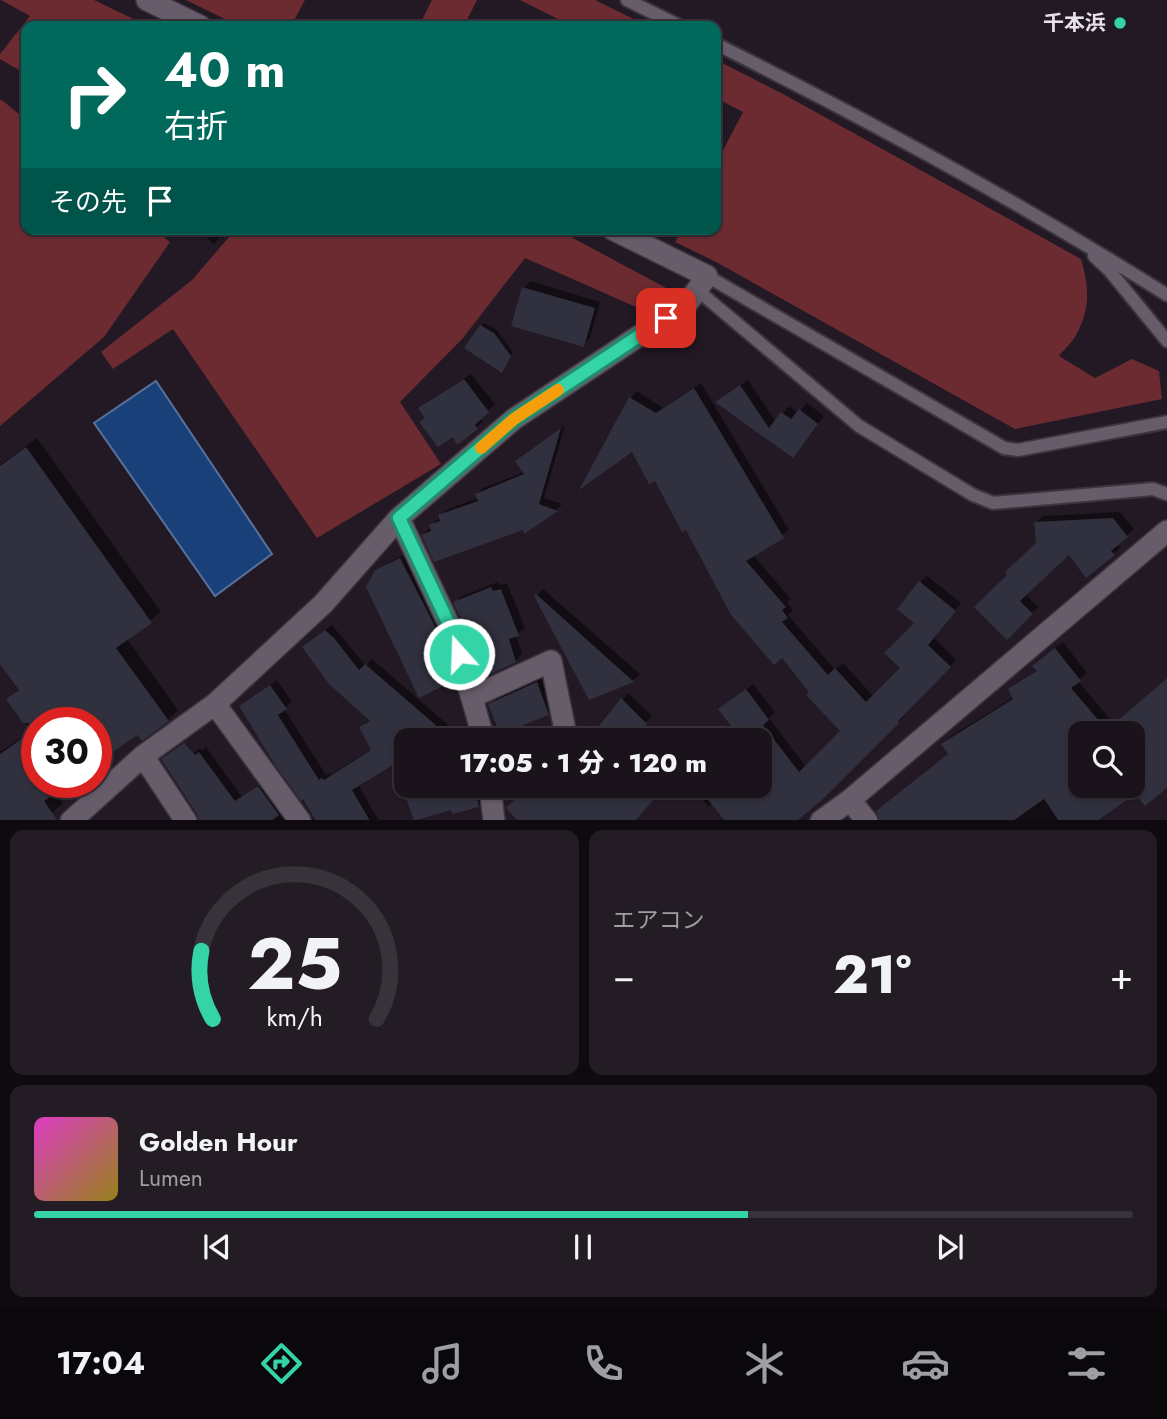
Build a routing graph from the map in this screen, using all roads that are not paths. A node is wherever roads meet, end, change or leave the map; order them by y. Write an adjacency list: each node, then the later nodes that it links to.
1 (147, 0): 3 (street)
2 (627, 0): 4 (lane)
3 (190, 21)
4 (670, 21)
5 (721, 47): 7 (lane)
6 (622, 235): 8 (street)
7 (1070, 235): 9 (lane); 10 (lane)
8 (701, 283): 11 (lane); 12 (lane); 13 (street)
9 (1167, 295)
10 (1167, 341)
11 (1167, 422)
12 (1167, 494)
13 (399, 518): 15 (street); 16 (street)
14 (1167, 531): 21 (street)
15 (471, 697): 17 (street); 18 (street)
16 (215, 704): 19 (street); 24 (street)
17 (480, 728)
18 (565, 728)
19 (143, 756): 22 (street); 23 (street)
20 (493, 798): 25 (street)
21 (850, 800): 26 (street); 27 (street)
22 (72, 820)
23 (185, 820)
24 (299, 820)
25 (494, 820)
26 (822, 820)
27 (866, 820)

